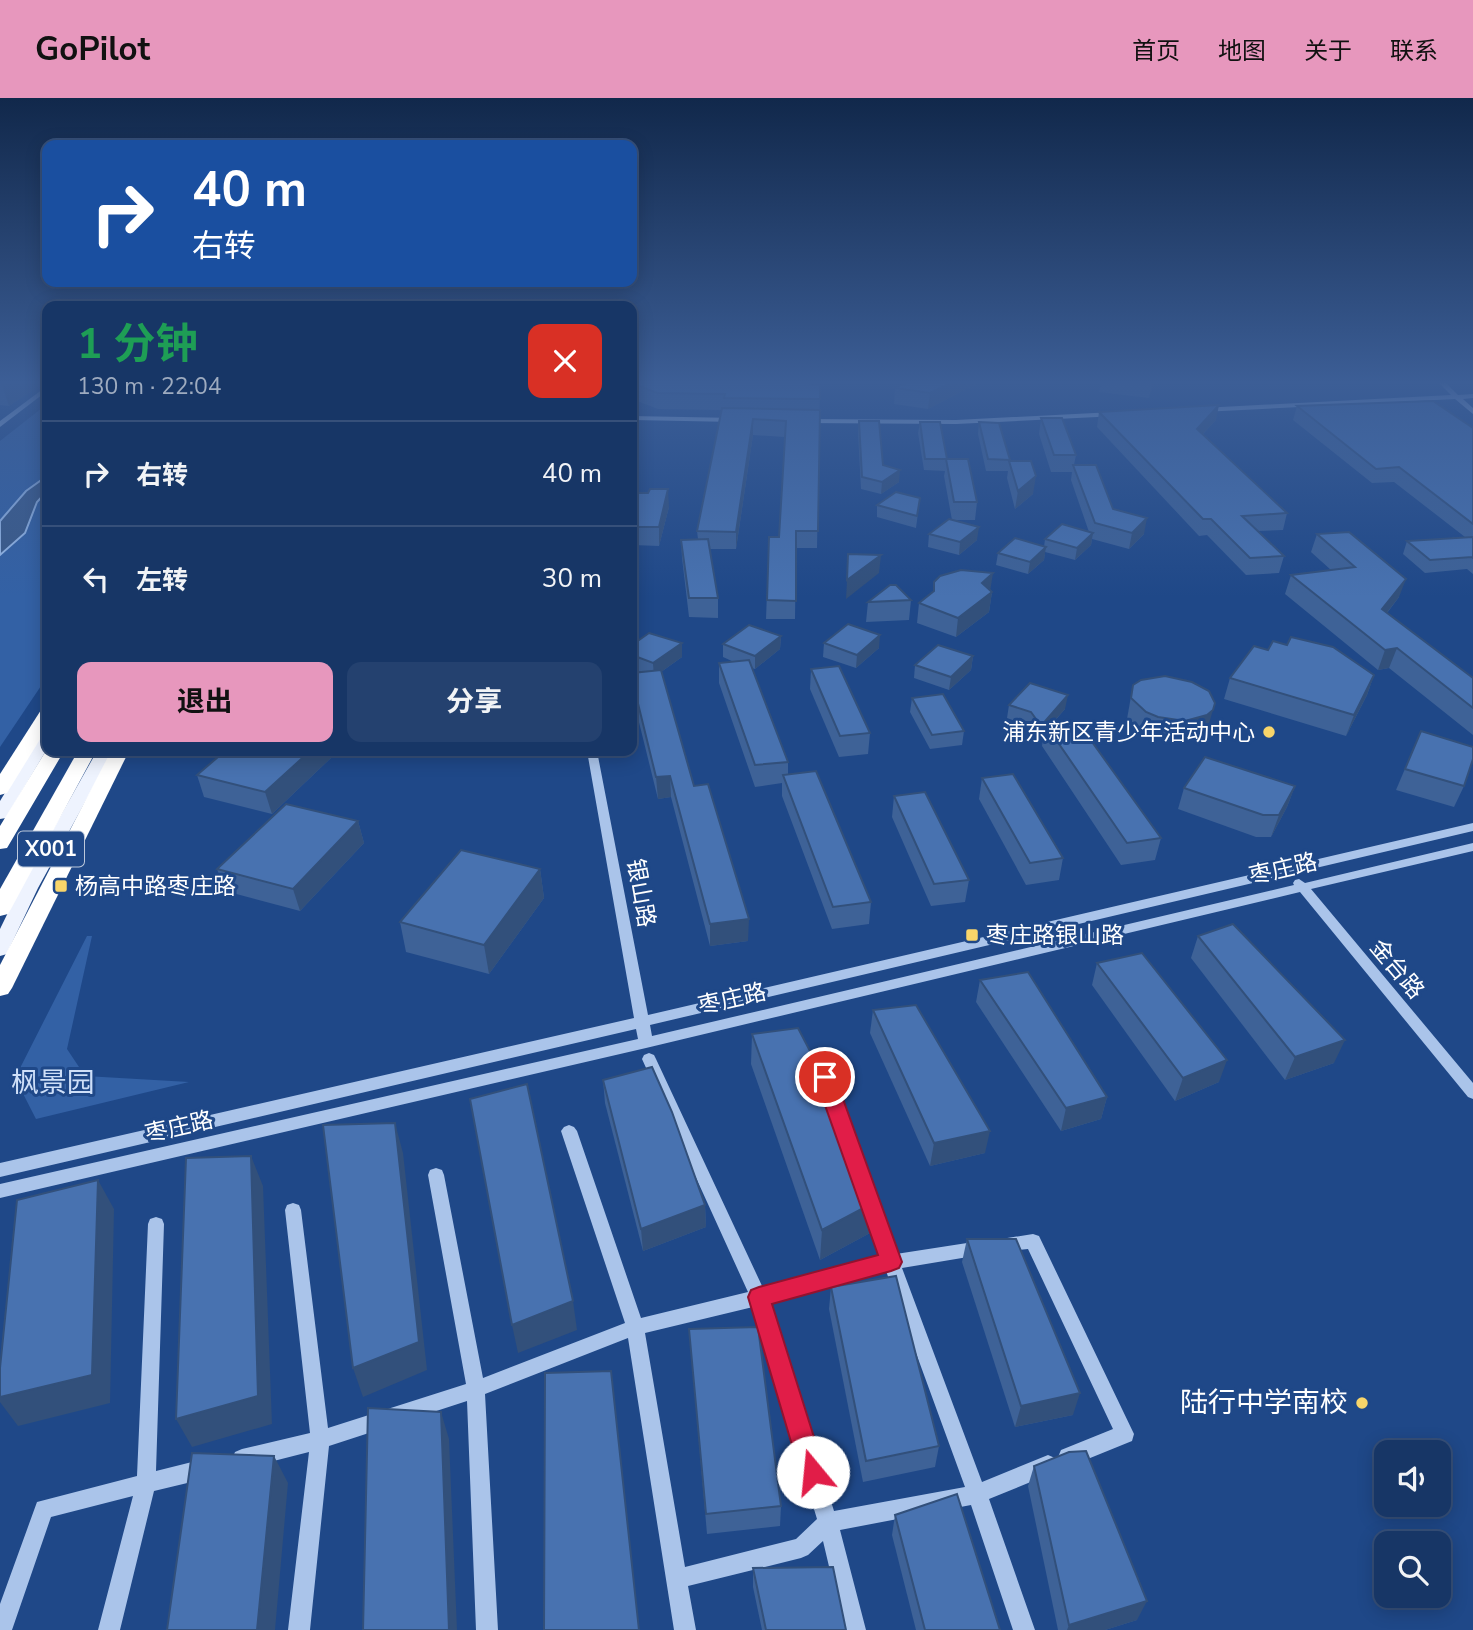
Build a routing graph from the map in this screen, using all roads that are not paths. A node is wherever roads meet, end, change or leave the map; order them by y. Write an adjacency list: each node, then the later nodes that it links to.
1 (42, 735): 7 (highway); 8 (main road, X001)
2 (52, 756): 10 (highway, X001)
3 (84, 756): 14 (highway, X001)
4 (101, 756): 15 (main road, X001)
5 (117, 756): 16 (highway)
6 (593, 756): 17 (street, 银山路)
7 (0, 789)
8 (0, 814)
9 (1473, 827): 12 (street, 枣庄路)
10 (0, 844)
11 (1473, 847): 13 (street, 枣庄路)
12 (1288, 871): 13 (street, 金台路); 17 (street, 枣庄路)
13 (1302, 887): 18 (street, 枣庄路); 20 (street, 金台路)
14 (0, 909)
15 (0, 948)
16 (0, 988)
17 (642, 1022): 18 (street, 银山路); 23 (street, 枣庄路)
18 (648, 1051): 26 (street, 枣庄路); 30 (street, 银山路)
19 (825, 1077): 21 (street)
20 (1473, 1093)
21 (839, 1117)
22 (569, 1131): 31 (street)
23 (0, 1170)
24 (436, 1175): 32 (street)
25 (863, 1182): 29 (street)
26 (0, 1191)
27 (293, 1210): 33 (street)
28 (156, 1224): 34 (street)
29 (891, 1262): 30 (street); 35 (street); 35 (street)
30 (759, 1297): 31 (street); 36 (street, 银山路)
31 (635, 1327): 32 (street); 37 (street)
32 (476, 1389): 33 (street); 41 (street)
33 (320, 1440): 34 (street); 40 (street)
34 (146, 1483): 38 (street); 39 (street)
35 (977, 1494): 36 (street); 44 (street)
36 (828, 1522): 37 (street); 43 (street, 银山路)
37 (676, 1579): 42 (street)
38 (1, 1630)
39 (109, 1630)
40 (299, 1630)
41 (487, 1630)
42 (685, 1630)
43 (855, 1630)
44 (1024, 1630)

